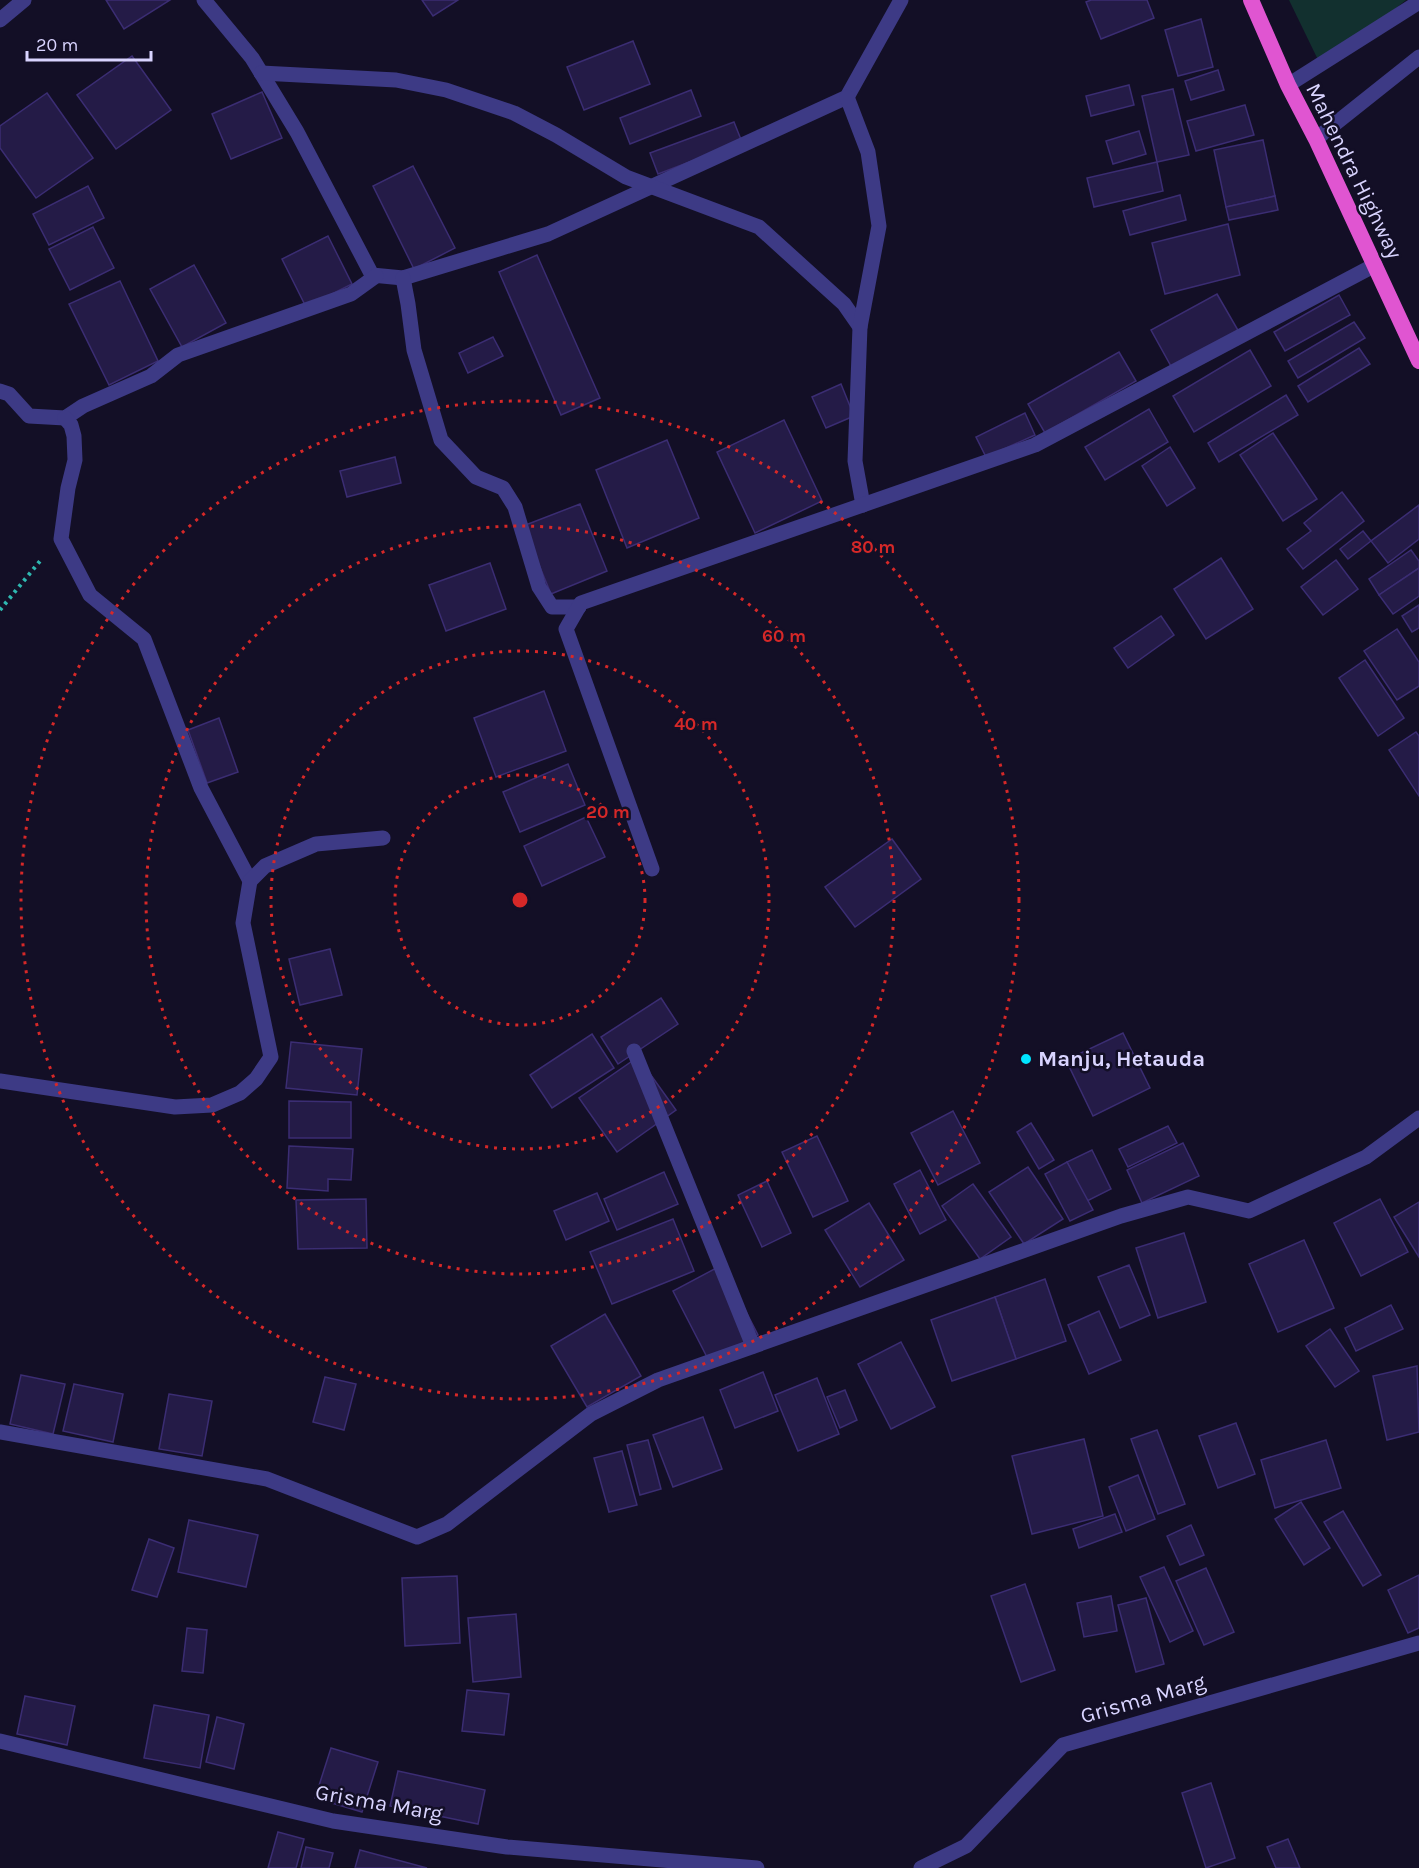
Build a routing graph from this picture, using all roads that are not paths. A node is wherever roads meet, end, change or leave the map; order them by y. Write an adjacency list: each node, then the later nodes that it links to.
1 (24, 0): 6 (street)
2 (204, 0): 8 (street)
3 (901, 0): 10 (street)
4 (1251, 0): 9 (highway, Mahendra Highway)
5 (1419, 2): 9 (street)
6 (0, 20)
7 (1419, 57): 11 (street)
8 (261, 73): 12 (street); 14 (street)
9 (1288, 86): 11 (highway, Mahendra Highway)
10 (848, 97): 12 (street); 16 (street)
11 (1316, 139): 13 (highway, Mahendra Highway)
12 (653, 186): 15 (street); 16 (street)
13 (1374, 265): 17 (highway, Mahendra Highway); 20 (street)
14 (376, 276): 15 (street); 19 (street)
15 (403, 278): 21 (street)
16 (860, 327): 20 (street)
17 (1419, 361)
18 (0, 391): 19 (street)
19 (65, 418): 24 (street)
20 (863, 505): 21 (street)
21 (579, 608): 23 (street)
22 (383, 838): 24 (street)
23 (652, 869)
24 (250, 881): 26 (street)
25 (634, 1051): 28 (street)
26 (0, 1081)
27 (1419, 1118): 28 (street)
28 (753, 1347): 29 (street)
29 (0, 1432)
30 (1419, 1643): 33 (street, Grisma Marg)
31 (0, 1741): 32 (street, Grisma Marg)
32 (757, 1868)
33 (921, 1868)

